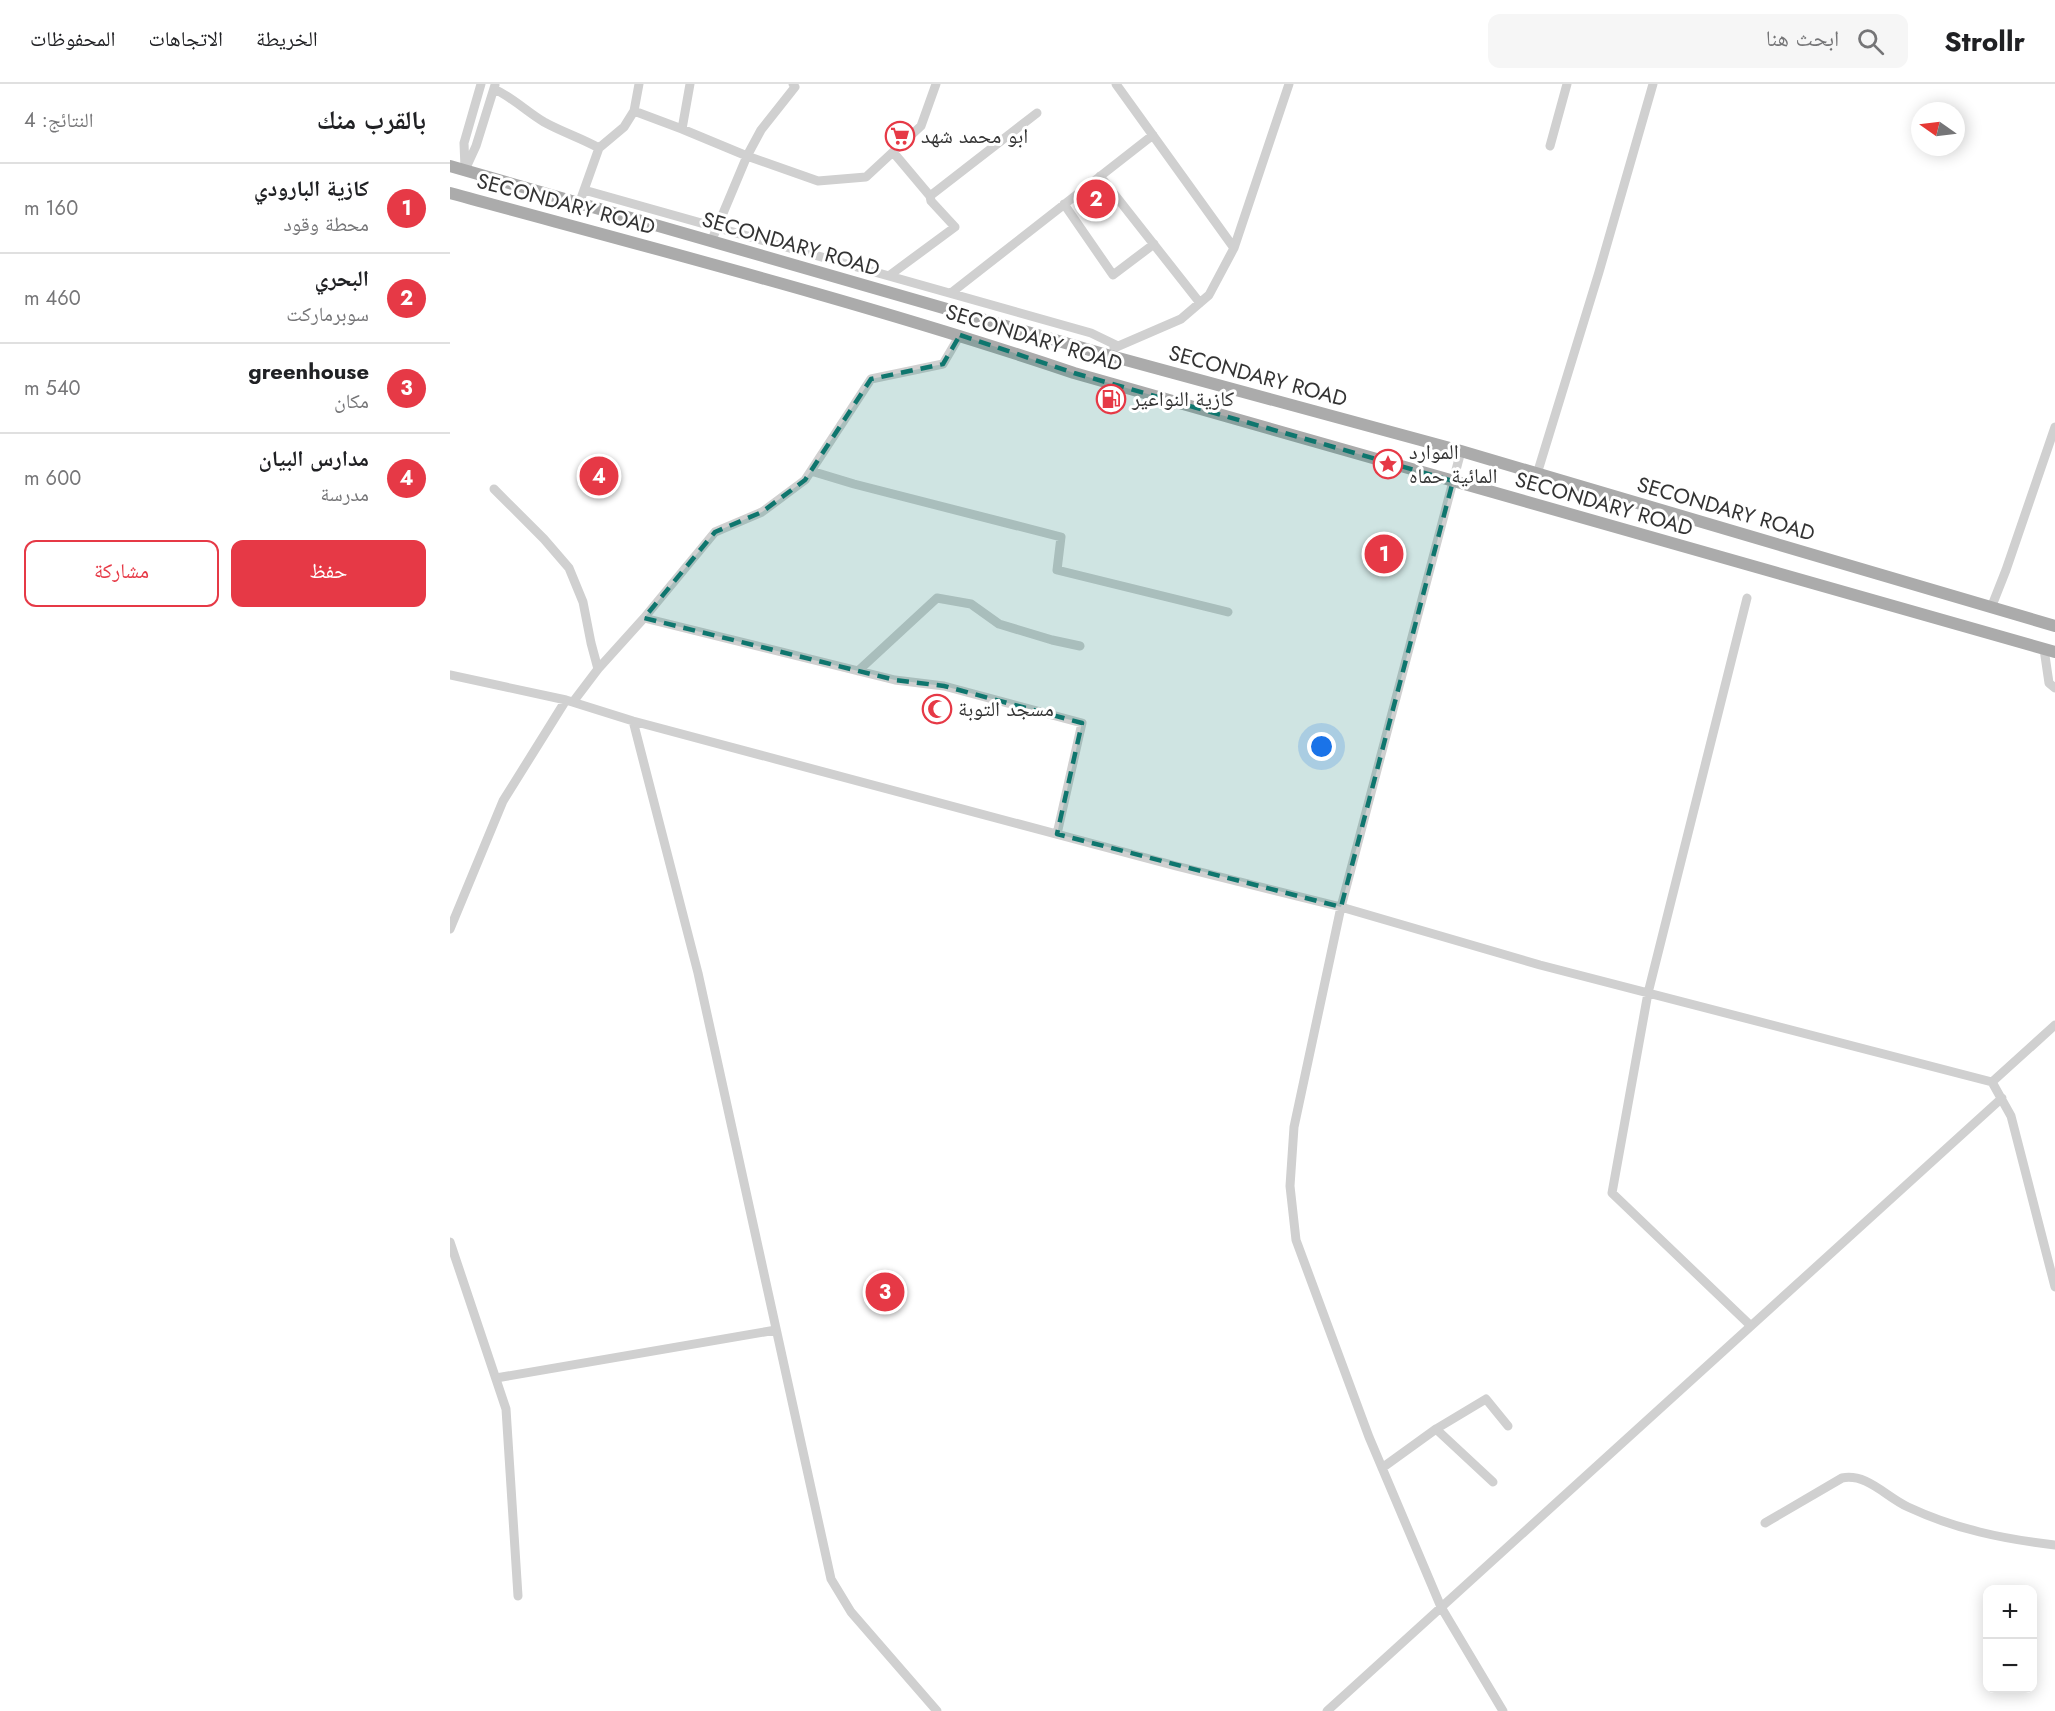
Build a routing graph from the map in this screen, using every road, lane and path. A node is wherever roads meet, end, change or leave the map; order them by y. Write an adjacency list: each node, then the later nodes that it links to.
1 (481, 84): 20 (street)
2 (639, 84): 11 (street)
3 (690, 84): 13 (street)
4 (793, 84): 18 (street)
5 (936, 84): 17 (street)
6 (1116, 84): 14 (street)
7 (1289, 84): 30 (street)
8 (1567, 84): 15 (street)
9 (1653, 84): 40 (street)
10 (495, 86): 16 (street); 20 (street)
11 (634, 111): 13 (street); 16 (street)
12 (1037, 113): 24 (street)
13 (682, 129): 18 (street)
14 (1153, 135): 21 (street); 30 (street)
15 (1550, 146)
16 (599, 148): 22 (street)
17 (893, 152): 18 (street); 24 (street)
18 (747, 156): 27 (street)
19 (450, 165): 20 (main road, SECONDARY ROAD)
20 (465, 170): 25 (main road, SECONDARY ROAD)
21 (1100, 176): 26 (street); 29 (street)
22 (584, 190): 25 (street); 27 (street)
23 (450, 193): 34 (main road, SECONDARY ROAD)
24 (930, 196): 31 (street)
25 (579, 204): 28 (main road, SECONDARY ROAD)
26 (1065, 204): 29 (street); 32 (street)
27 (716, 227): 28 (street); 31 (street)
28 (711, 242): 36 (main road, SECONDARY ROAD)
29 (1154, 244): 33 (street)
30 (1234, 248): 33 (street)
31 (890, 275): 32 (street)
32 (951, 293): 35 (street)
33 (1200, 303): 35 (street)
34 (960, 335): 39 (street); 41 (main road, SECONDARY ROAD)
35 (1118, 346): 36 (street)
36 (1100, 353): 38 (main road, SECONDARY ROAD)
37 (2055, 427): 44 (street)
38 (1461, 451): 40 (main road, SECONDARY ROAD); 41 (street)
39 (811, 471): 45 (street); 46 (street)
40 (1537, 474): 44 (main road, SECONDARY ROAD)
41 (1453, 481): 49 (main road, SECONDARY ROAD); 57 (street)
42 (494, 489): 50 (street)
43 (1747, 598): 59 (street)
44 (1991, 608): 47 (main road, SECONDARY ROAD)
45 (1227, 612)
46 (644, 618): 50 (street); 51 (street)
47 (2055, 626)
48 (1080, 646): 51 (street)
49 (2049, 651): 53 (street)
50 (598, 669): 54 (street)
51 (858, 671): 56 (street)
52 (450, 675): 54 (street)
53 (2055, 688)
54 (570, 701): 55 (street); 58 (street)
55 (633, 721): 56 (street); 66 (street)
56 (1057, 834): 57 (street)
57 (1341, 908): 59 (street); 70 (street)
58 (450, 929)
59 (1648, 993): 61 (street); 65 (street)
60 (2055, 1024): 61 (street)
61 (1992, 1082): 62 (street)
62 (2002, 1098): 64 (street); 65 (street)
63 (450, 1242): 67 (street)
64 (2055, 1287)
65 (1751, 1326): 75 (street)
66 (776, 1330): 67 (street); 76 (street)
67 (496, 1378): 74 (street)
68 (1508, 1426): 69 (street)
69 (1436, 1429): 70 (street); 71 (street)
70 (1382, 1468): 75 (street)
71 (1493, 1482)
72 (1765, 1523): 73 (street)
73 (2055, 1545)
74 (518, 1596)
75 (1441, 1607): 77 (street); 78 (street)
76 (937, 1711)
77 (1327, 1711)
78 (1503, 1711)

